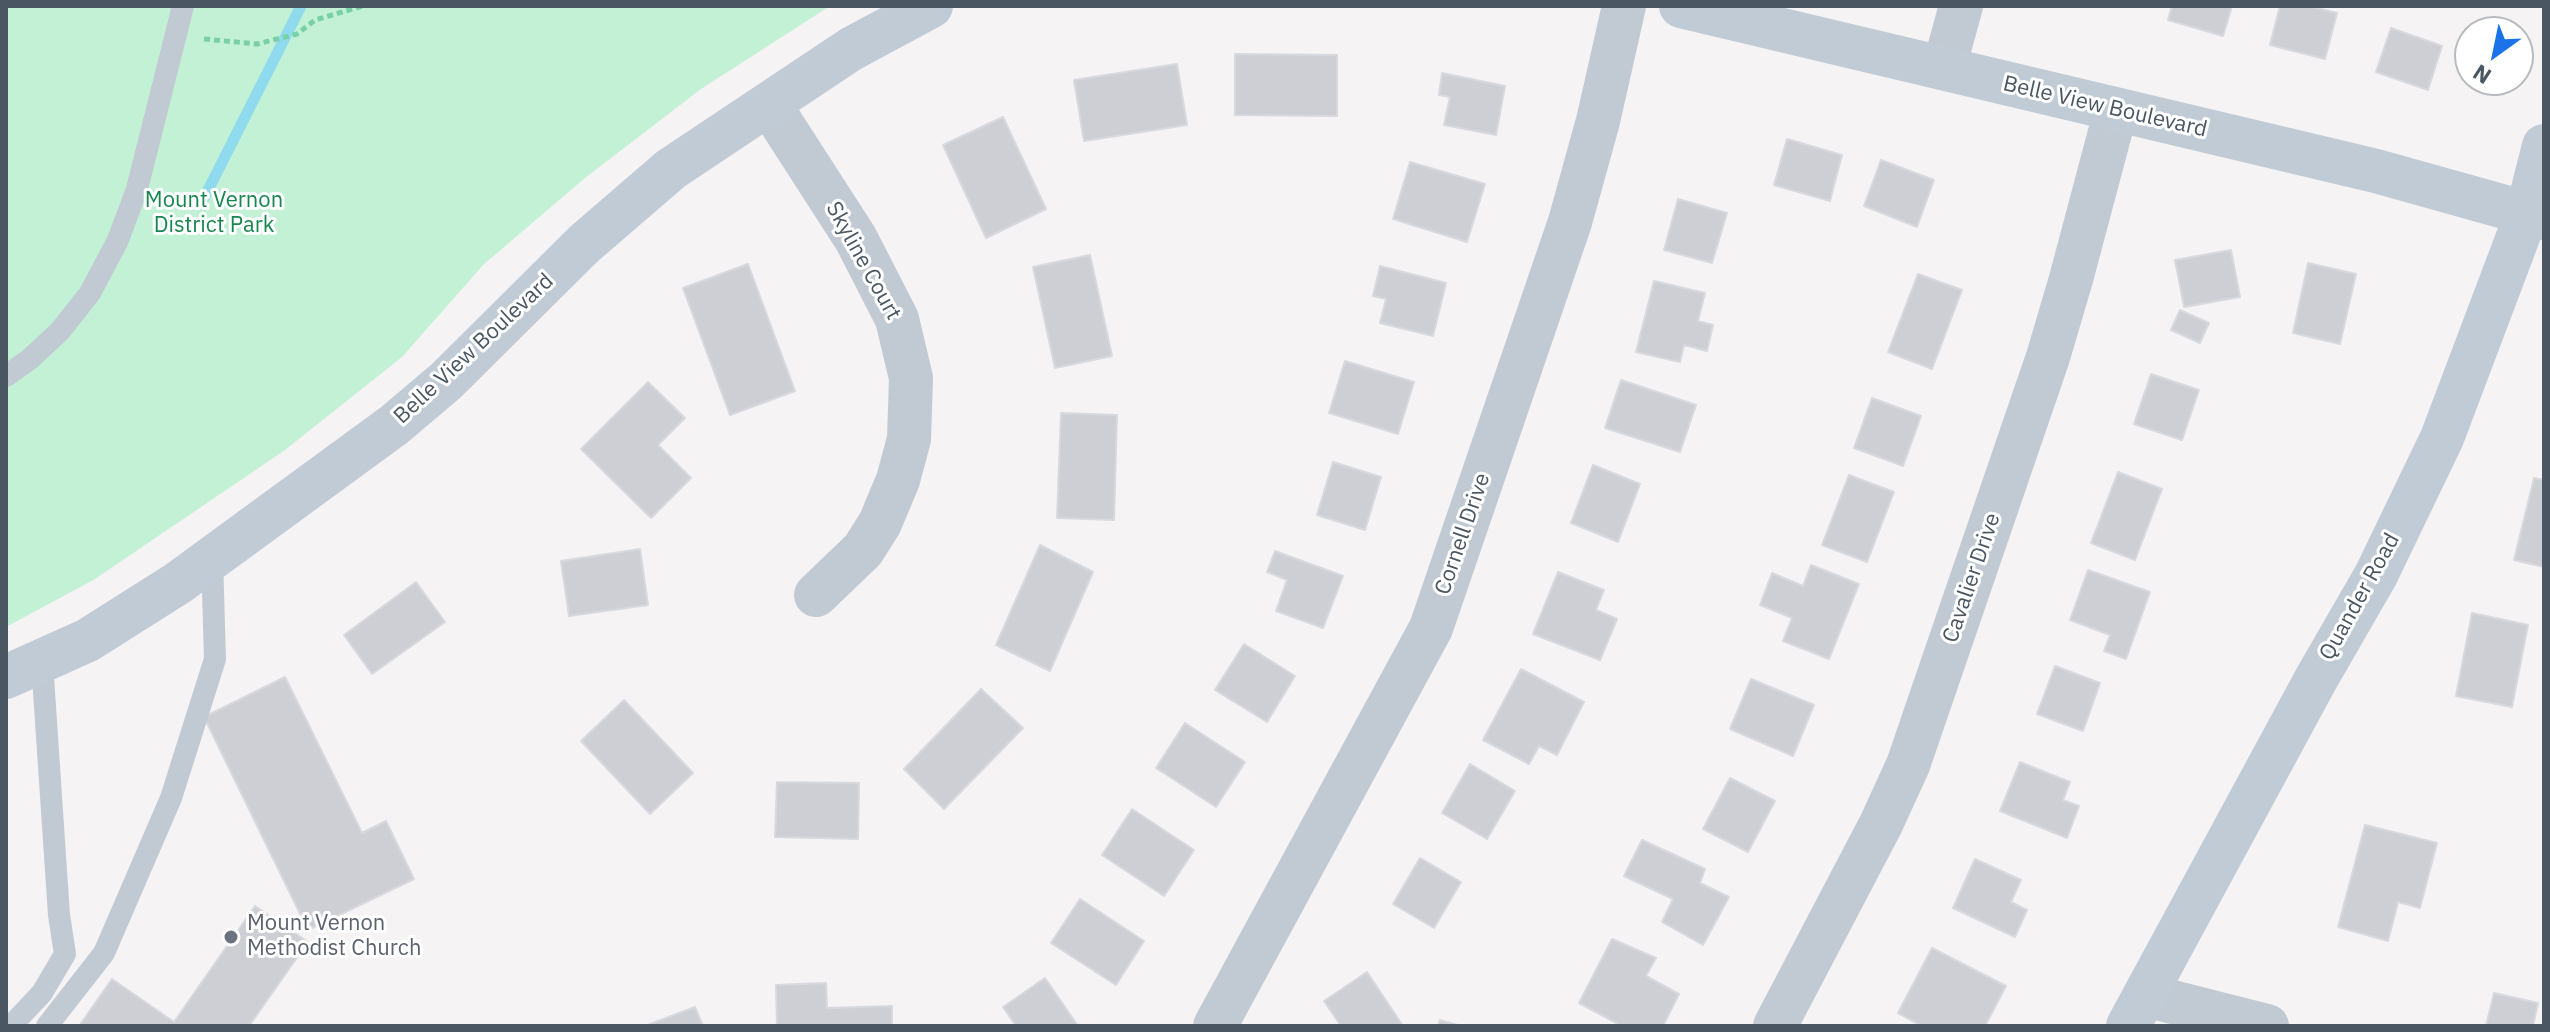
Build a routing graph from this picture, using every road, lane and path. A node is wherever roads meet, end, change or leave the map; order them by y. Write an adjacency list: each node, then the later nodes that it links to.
1 (183, 6): 7 (lane)
2 (363, 6): 7 (path)
3 (931, 6): 9 (main road, Belle View Boulevard)
4 (1624, 6): 20 (street, Cornell Drive)
5 (1681, 6): 8 (main road, Belle View Boulevard)
6 (1961, 6): 8 (street)
7 (175, 37): 13 (lane)
8 (1944, 68): 10 (main road, Belle View Boulevard)
9 (769, 104): 14 (main road, Belle View Boulevard); 15 (street, Skyline Court)
10 (2116, 110): 12 (main road, Belle View Boulevard); 21 (street, Cavalier Drive)
11 (2544, 146): 12 (main road, Quander Road)
12 (2535, 216): 17 (main road, Quander Road)
13 (6, 376)
14 (212, 558): 16 (main road, Belle View Boulevard); 19 (lane)
15 (816, 595)
16 (24, 670): 18 (lane)
17 (2136, 1011): 22 (street)
18 (11, 1026)
19 (47, 1026)
20 (1215, 1026)
21 (1775, 1026)
22 (2267, 1026)

